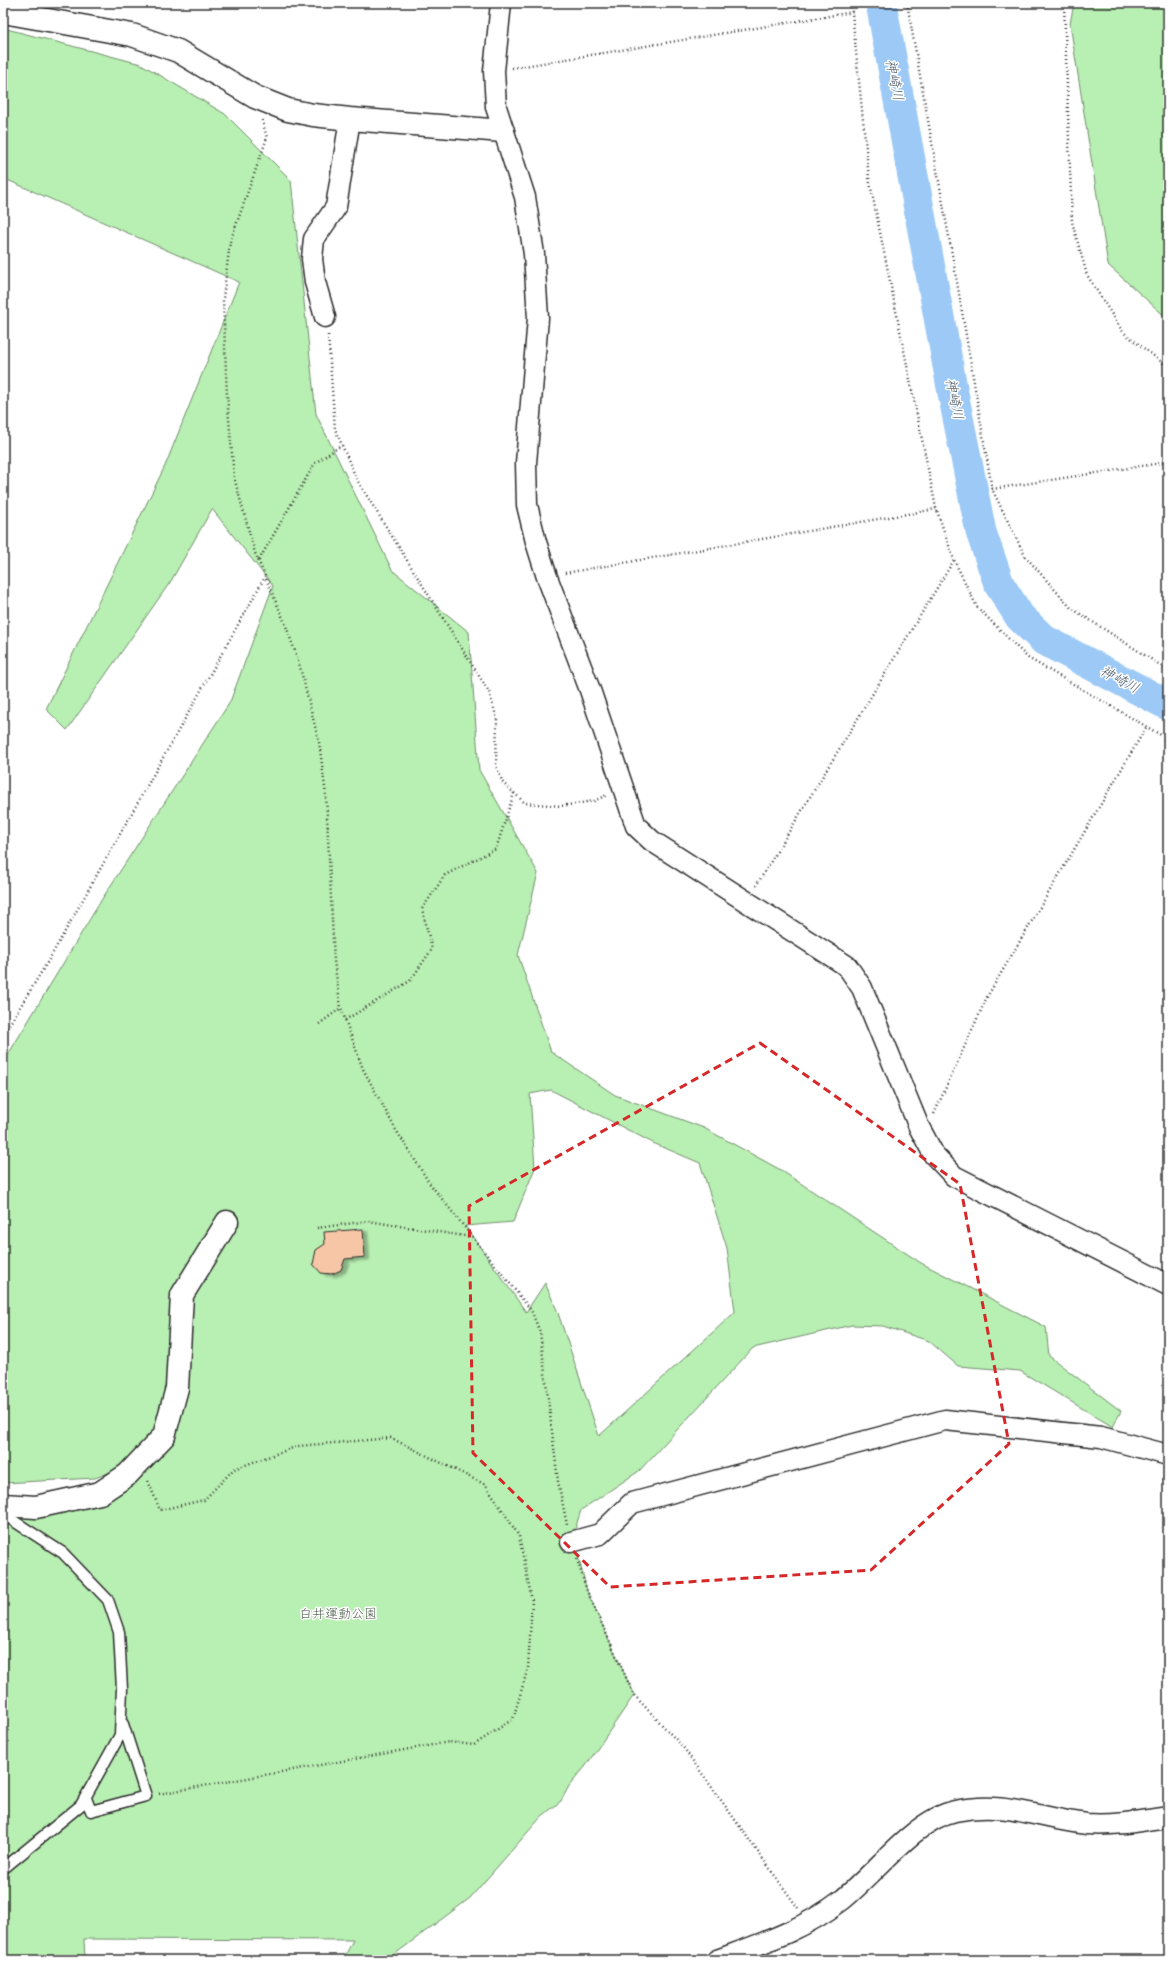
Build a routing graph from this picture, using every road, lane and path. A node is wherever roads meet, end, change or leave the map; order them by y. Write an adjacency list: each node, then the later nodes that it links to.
1 (501, 3): 7 (street)
2 (851, 3): 6 (path)
3 (907, 3): 15 (path)
4 (1064, 3): 12 (path)
5 (3, 12): 8 (street)
6 (853, 12): 7 (path); 16 (path)
7 (494, 71): 10 (street)
8 (255, 97): 9 (street); 18 (path)
9 (350, 119): 10 (street); 11 (street)
10 (503, 131): 20 (street)
11 (325, 317): 13 (path)
12 (1168, 367)
13 (342, 445): 18 (path); 25 (path)
14 (1168, 462): 15 (path)
15 (992, 489): 21 (path)
16 (936, 508): 17 (path); 20 (path)
17 (954, 560): 22 (path); 26 (path)
18 (259, 561): 19 (path)
19 (266, 577): 27 (path); 30 (path)
20 (546, 577): 24 (street)
21 (1168, 670)
22 (1147, 726): 23 (path); 31 (path)
23 (1168, 739)
24 (624, 788): 25 (path); 26 (street)
25 (514, 793): 28 (path)
26 (746, 901): 35 (street)
27 (341, 1008): 28 (path); 29 (path)
28 (345, 1020): 34 (path)
29 (319, 1024)
30 (3, 1035)
31 (932, 1117)
32 (227, 1222): 38 (street)
33 (317, 1228): 34 (path)
34 (471, 1237): 40 (path)
35 (1168, 1285)
36 (1168, 1455): 40 (street)
37 (148, 1479): 42 (path)
38 (3, 1505)
39 (3, 1514): 41 (lane)
40 (571, 1542): 46 (path)
41 (121, 1718): 42 (lane); 43 (lane)
42 (146, 1796): 43 (lane)
43 (86, 1798): 45 (lane)
44 (1168, 1817): 46 (street)
45 (3, 1869)
46 (809, 1923): 47 (street)
47 (717, 1960)

